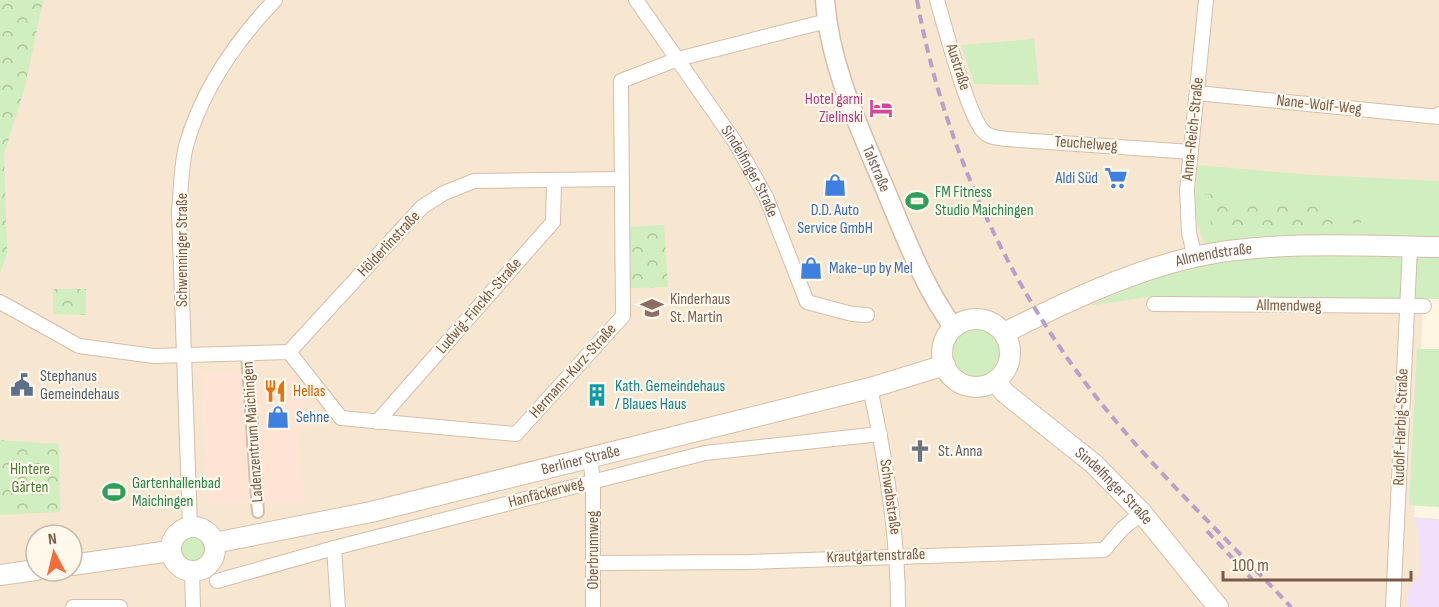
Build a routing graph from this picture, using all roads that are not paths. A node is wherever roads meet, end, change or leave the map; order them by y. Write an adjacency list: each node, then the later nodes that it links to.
1 (275, 0): 26 (street, Schwenninger Straße)
2 (636, 0): 7 (street, Sindelfinger Straße)
3 (825, 0): 6 (street, Talstraße)
4 (937, 0): 10 (street, Austraße)
5 (1206, 0): 8 (street, Anna-Reich-Straße)
6 (827, 21): 7 (street, Hermann-Kurz-Straße); 22 (street, Talstraße)
7 (678, 58): 12 (street, Hermann-Kurz-Straße); 21 (street, Sindelfinger Straße)
8 (1197, 93): 9 (street, Nane-Wolf-Weg); 11 (street, Anna-Reich-Straße)
9 (1439, 114)
10 (983, 132): 11 (street, Teuchelweg)
11 (1191, 152): 16 (street, Anna-Reich-Straße)
12 (622, 179): 13 (street, Hölderlinstraße); 30 (street, Hermann-Kurz-Straße)
13 (554, 180): 24 (street, Hölderlinstraße); 30 (street, Ludwig-Finckh-Straße)
14 (1410, 247): 15 (main road, Allmendstraße); 16 (main road, Allmendstraße); 20 (street, Rudolf-Harbig-Straße)
15 (1439, 247)
16 (1195, 257): 23 (main road, Allmendstraße)
17 (0, 302): 26 (street)
18 (1154, 304): 20 (street, Allmendweg)
19 (1424, 306): 20 (street, Allmendweg)
20 (1406, 308): 54 (street, Rudolf-Harbig-Straße)
21 (867, 315)
22 (954, 328): 23 (main road); 27 (main road)
23 (1004, 333): 28 (main road)
24 (289, 351): 25 (street); 30 (street, Hermann-Kurz-Straße)
25 (247, 353): 26 (street); 34 (street, Ladenzentrum Maichingen)
26 (184, 354): 36 (street, Schwenninger Straße)
27 (945, 365): 28 (main road); 29 (main road, Berliner Straße)
28 (995, 381): 35 (main road, Sindelfinger Straße)
29 (870, 388): 31 (street, Schwabstraße); 32 (main road, Berliner Straße)
30 (377, 422)
31 (880, 434): 33 (street, Hanfäckerweg); 40 (street, Schwabstraße)
32 (590, 458): 33 (street, Oberbrunnweg); 37 (main road, Berliner Straße)
33 (593, 481): 38 (street, Hanfäckerweg); 42 (street, Oberbrunnweg)
34 (258, 512)
35 (1142, 513): 40 (street, Krautgartenstraße); 53 (main road, Sindelfinger Straße)
36 (190, 527): 37 (main road); 39 (main road)
37 (214, 543): 44 (main road)
38 (334, 548): 46 (street, Hanfäckerweg); 50 (street)
39 (170, 551): 41 (main road); 44 (main road)
40 (898, 555): 42 (street, Krautgartenstraße); 52 (street, Schwabstraße)
41 (84, 563)
42 (594, 563): 51 (street, Oberbrunnweg)
43 (24, 572): 45 (main road)
44 (192, 572): 49 (street)
45 (0, 575)
46 (217, 581)
47 (72, 607): 48 (street)
48 (120, 607)
49 (193, 607)
50 (338, 607)
51 (593, 607)
52 (898, 607)
53 (1218, 607)
54 (1393, 607)

